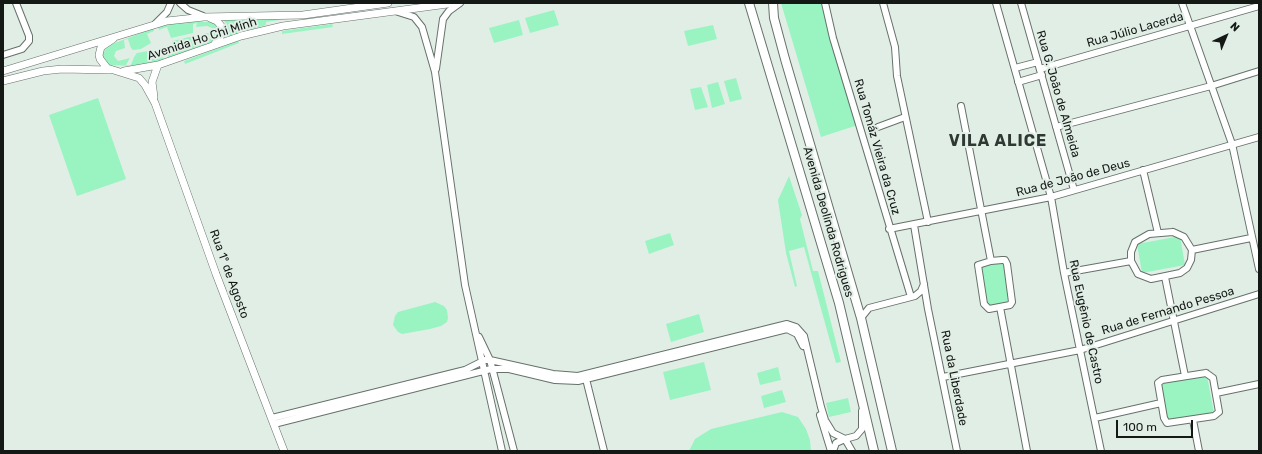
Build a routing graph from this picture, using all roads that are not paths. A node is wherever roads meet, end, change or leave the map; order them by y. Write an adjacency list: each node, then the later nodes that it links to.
1 (16, 3): 21 (street)
2 (171, 3): 17 (street)
3 (180, 3): 16 (street)
4 (388, 3): 16 (main road, Avenida Ho Chi Minh)
5 (455, 3): 15 (main road, Avenida Ho Chi Minh)
6 (460, 3): 28 (street)
7 (749, 3): 78 (highway, Avenida Deolinda Rodrigues)
8 (773, 3): 58 (highway, Avenida Deolinda Rodrigues)
9 (825, 3): 46 (street, Rua Tomáz Vieira da Cruz)
10 (883, 3): 35 (street)
11 (996, 3): 24 (street)
12 (1021, 3): 22 (street, Rua G. João de Almeida)
13 (1182, 3): 18 (street)
14 (1259, 6): 18 (street, Rua Júlio Lacerda)
15 (393, 11): 20 (main road, Avenida Ho Chi Minh); 28 (street)
16 (204, 17): 17 (main road, Avenida Ho Chi Minh); 20 (main road)
17 (155, 24): 19 (main road, Avenida Ho Chi Minh)
18 (1190, 26): 29 (street, Rua Júlio Lacerda); 32 (street)
19 (113, 39): 25 (main road, Avenida Ho Chi Minh); 26 (main road)
20 (213, 46): 23 (main road, Avenida Ho Chi Minh)
21 (3, 55)
22 (1038, 62): 24 (street); 29 (street, Rua G. João de Almeida)
23 (158, 65): 26 (main road, Avenida Ho Chi Minh); 33 (main road)
24 (1014, 68): 31 (street)
25 (3, 71)
26 (120, 71): 30 (main road, Avenida Ho Chi Minh); 33 (main road)
27 (1259, 71): 32 (street)
28 (435, 72): 62 (street)
29 (1041, 72): 31 (street, Rua Júlio Lacerda); 37 (street, Rua G. João de Almeida)
30 (3, 81)
31 (1018, 82): 42 (street)
32 (1212, 86): 37 (street); 39 (street)
33 (155, 103): 82 (main road, Rua 1º de Agosto)
34 (961, 106): 43 (street)
35 (906, 117): 36 (street); 44 (street)
36 (878, 127)
37 (1056, 127): 41 (street, Rua G. João de Almeida)
38 (1259, 137): 39 (street, Rua de João de Deus)
39 (1232, 144): 40 (street, Rua de João de Deus); 48 (street)
40 (1144, 170): 41 (street, Rua de João de Deus); 47 (street)
41 (1074, 190): 42 (street, Rua de João de Deus)
42 (1052, 197): 43 (street, Rua de João de Deus); 53 (street, Rua Eugênio de Castro)
43 (982, 212): 44 (street, Rua de João de Deus); 50 (street)
44 (928, 222): 45 (street, Rua de João de Deus)
45 (914, 225): 46 (street, Rua de João de Deus); 55 (street, Rua da Liberdade)
46 (889, 229): 57 (street, Rua Tomáz Vieira da Cruz)
47 (1158, 232): 49 (street); 51 (street)
48 (1251, 238): 49 (street); 52 (street)
49 (1192, 250): 54 (street)
50 (991, 261): 59 (street); 59 (street)
51 (1131, 261): 53 (street); 54 (street)
52 (1259, 269)
53 (1064, 273): 66 (street, Rua Eugênio de Castro)
54 (1165, 277): 64 (street)
55 (924, 284): 57 (street); 61 (street, Rua da Liberdade)
56 (1259, 294): 64 (street, Rua de Fernando Pessoa)
57 (913, 297): 60 (street); 61 (street)
58 (857, 302): 60 (street); 63 (highway, Avenida Deolinda Rodrigues)
59 (1000, 307): 70 (street)
60 (869, 308): 63 (street)
61 (928, 309): 74 (street, Rua da Liberdade)
62 (471, 317): 65 (street); 68 (street)
63 (862, 318): 91 (highway, Avenida Deolinda Rodrigues)
64 (1175, 320): 66 (street, Rua de Fernando Pessoa); 73 (street)
65 (481, 344): 67 (street); 69 (street)
66 (1080, 350): 70 (street, Rua de Fernando Pessoa); 80 (street, Rua Eugênio de Castro)
67 (490, 360): 68 (street); 69 (street); 71 (street)
68 (481, 362): 72 (street); 82 (street)
69 (506, 363): 83 (street)
70 (1010, 363): 74 (street, Rua de Fernando Pessoa); 93 (street)
71 (491, 369): 72 (street); 75 (street); 86 (street)
72 (483, 370): 82 (street); 85 (street)
73 (1184, 376): 77 (street); 79 (street)
74 (943, 377): 92 (street, Rua da Liberdade)
75 (586, 379): 87 (street); 88 (street)
76 (1259, 384): 77 (street)
77 (1216, 392): 81 (street)
78 (860, 393): 83 (street); 90 (highway, Avenida Deolinda Rodrigues)
79 (1161, 404): 80 (street); 81 (street)
80 (1094, 418): 94 (street, Rua Eugênio de Castro)
81 (1193, 420): 95 (street)
82 (273, 421): 84 (main road, Rua 1º de Agosto)
83 (845, 439): 88 (street); 89 (street)
84 (284, 451)
85 (502, 451)
86 (514, 451)
87 (604, 451)
88 (832, 451)
89 (852, 451)
90 (874, 451)
91 (892, 451)
92 (957, 451)
93 (1027, 451)
94 (1101, 451)
95 (1199, 451)

